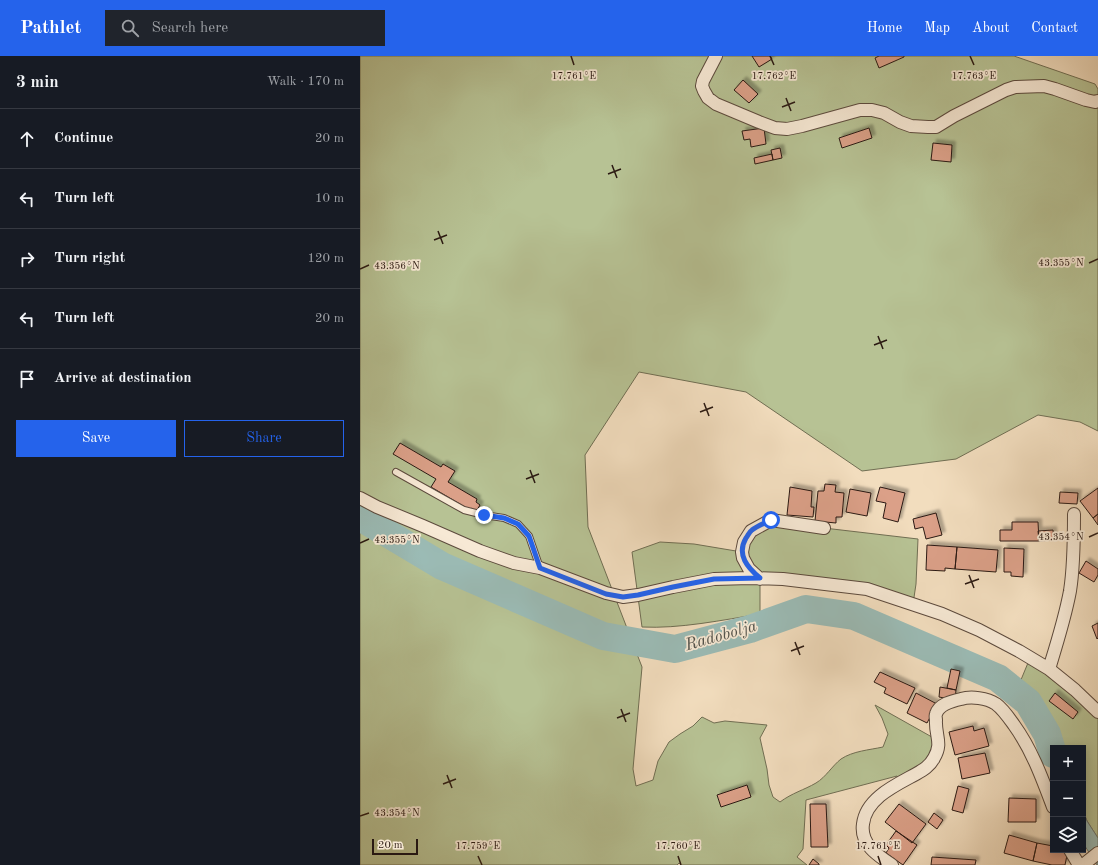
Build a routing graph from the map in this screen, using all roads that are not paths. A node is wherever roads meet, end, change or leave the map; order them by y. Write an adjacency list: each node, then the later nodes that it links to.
1 (716, 56): 2 (street)
2 (1098, 101)
3 (396, 472): 7 (lane)
4 (360, 498): 7 (street)
5 (1074, 514): 9 (street)
6 (824, 528): 8 (street)
7 (540, 568): 8 (street)
8 (760, 578): 9 (street)
9 (1049, 669): 10 (street)
10 (1098, 712)
11 (1050, 798): 13 (street)
12 (1072, 853): 14 (street)
13 (892, 865)
14 (1079, 865)

